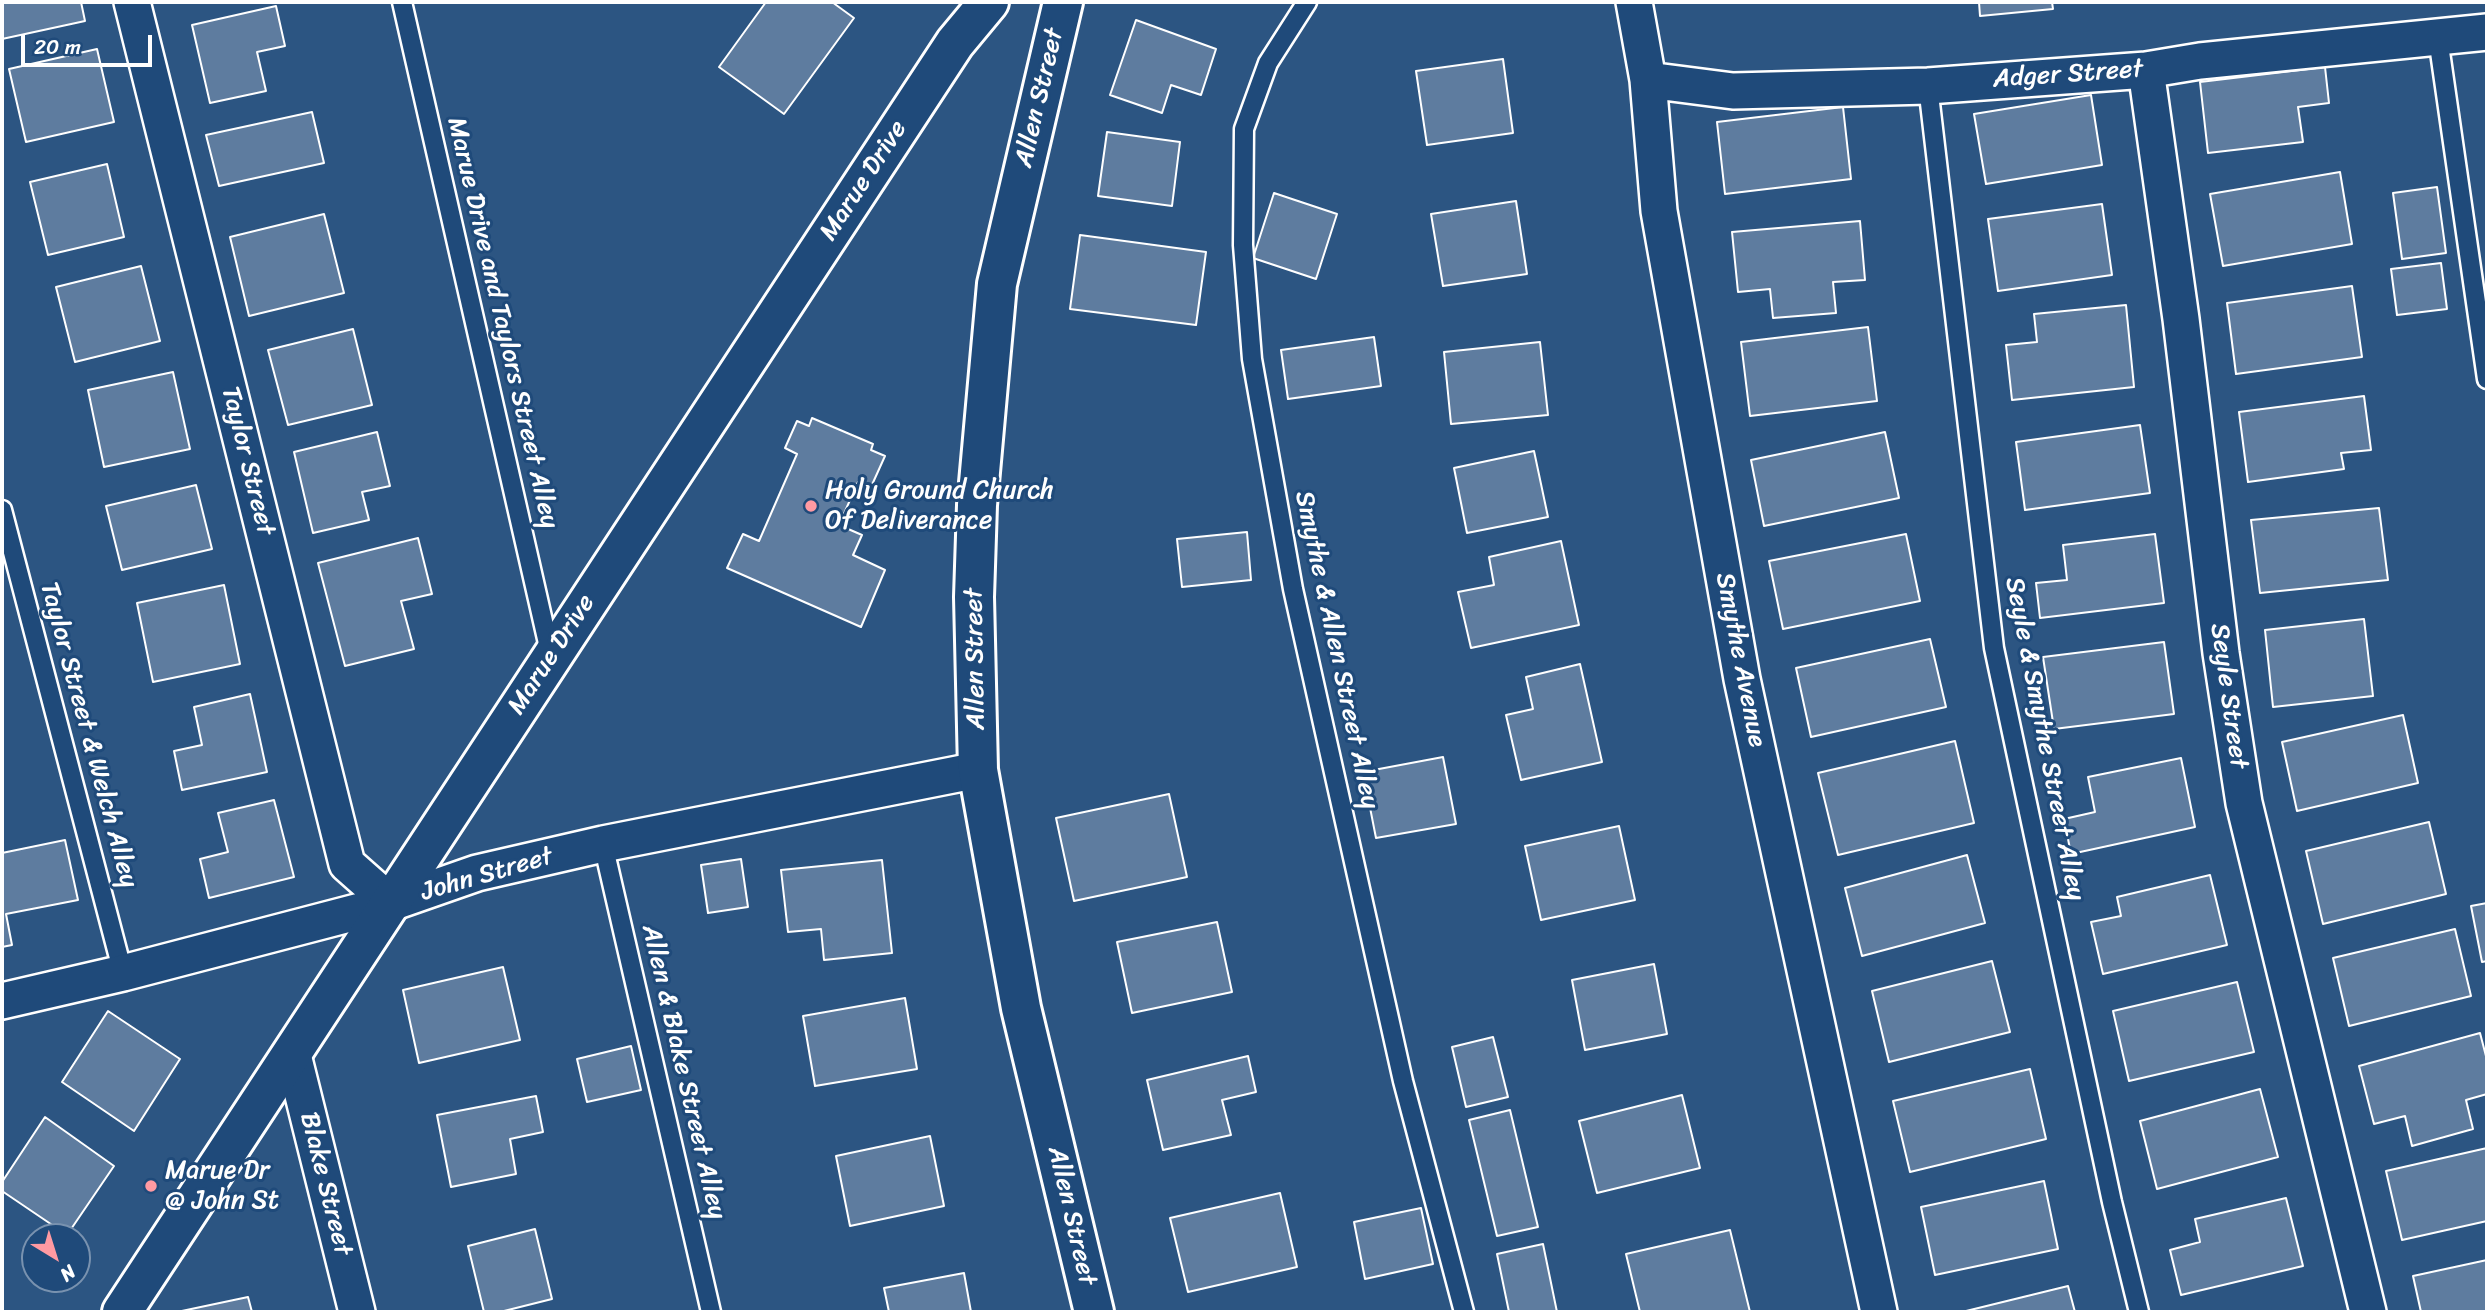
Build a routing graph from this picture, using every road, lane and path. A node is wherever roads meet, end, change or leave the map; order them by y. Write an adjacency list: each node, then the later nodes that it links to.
1 (132, 2): 17 (street, Taylor Street)
2 (402, 2): 14 (lane, Marue Drive and Taylors Street Alley)
3 (989, 2): 14 (street, Marue Drive)
4 (1063, 2): 15 (street, Allen Street)
5 (1307, 2): 25 (lane, Smythe & Allen Street Alley)
6 (1634, 2): 10 (street, Smythe Avenue)
7 (2487, 32): 8 (street, Adger Street)
8 (2438, 38): 9 (street, Adger Street); 12 (lane)
9 (2146, 70): 11 (street, Adger Street); 28 (street, Seyle Street)
10 (1648, 80): 11 (street, Adger Street); 26 (street, Smythe Avenue)
11 (1928, 86): 27 (lane, Seyle & Smythe Street Alley)
12 (2487, 379)
13 (2, 510): 18 (lane, Taylor Street & Welch Alley)
14 (551, 656): 17 (street, Marue Drive)
15 (978, 770): 16 (street, John Street); 24 (street, Allen Street)
16 (603, 844): 17 (street, John Street); 23 (lane, Allen & Blake Street Alley)
17 (391, 904): 18 (street, John Street); 20 (street, Marue Drive)
18 (123, 973): 19 (street, John Street)
19 (2, 1001)
20 (293, 1055): 21 (street, Marue Drive); 22 (street, Blake Street)
21 (122, 1312)
22 (357, 1312)
23 (711, 1312)
24 (1094, 1312)
25 (1464, 1312)
26 (1879, 1312)
27 (2139, 1312)
28 (2368, 1312)

